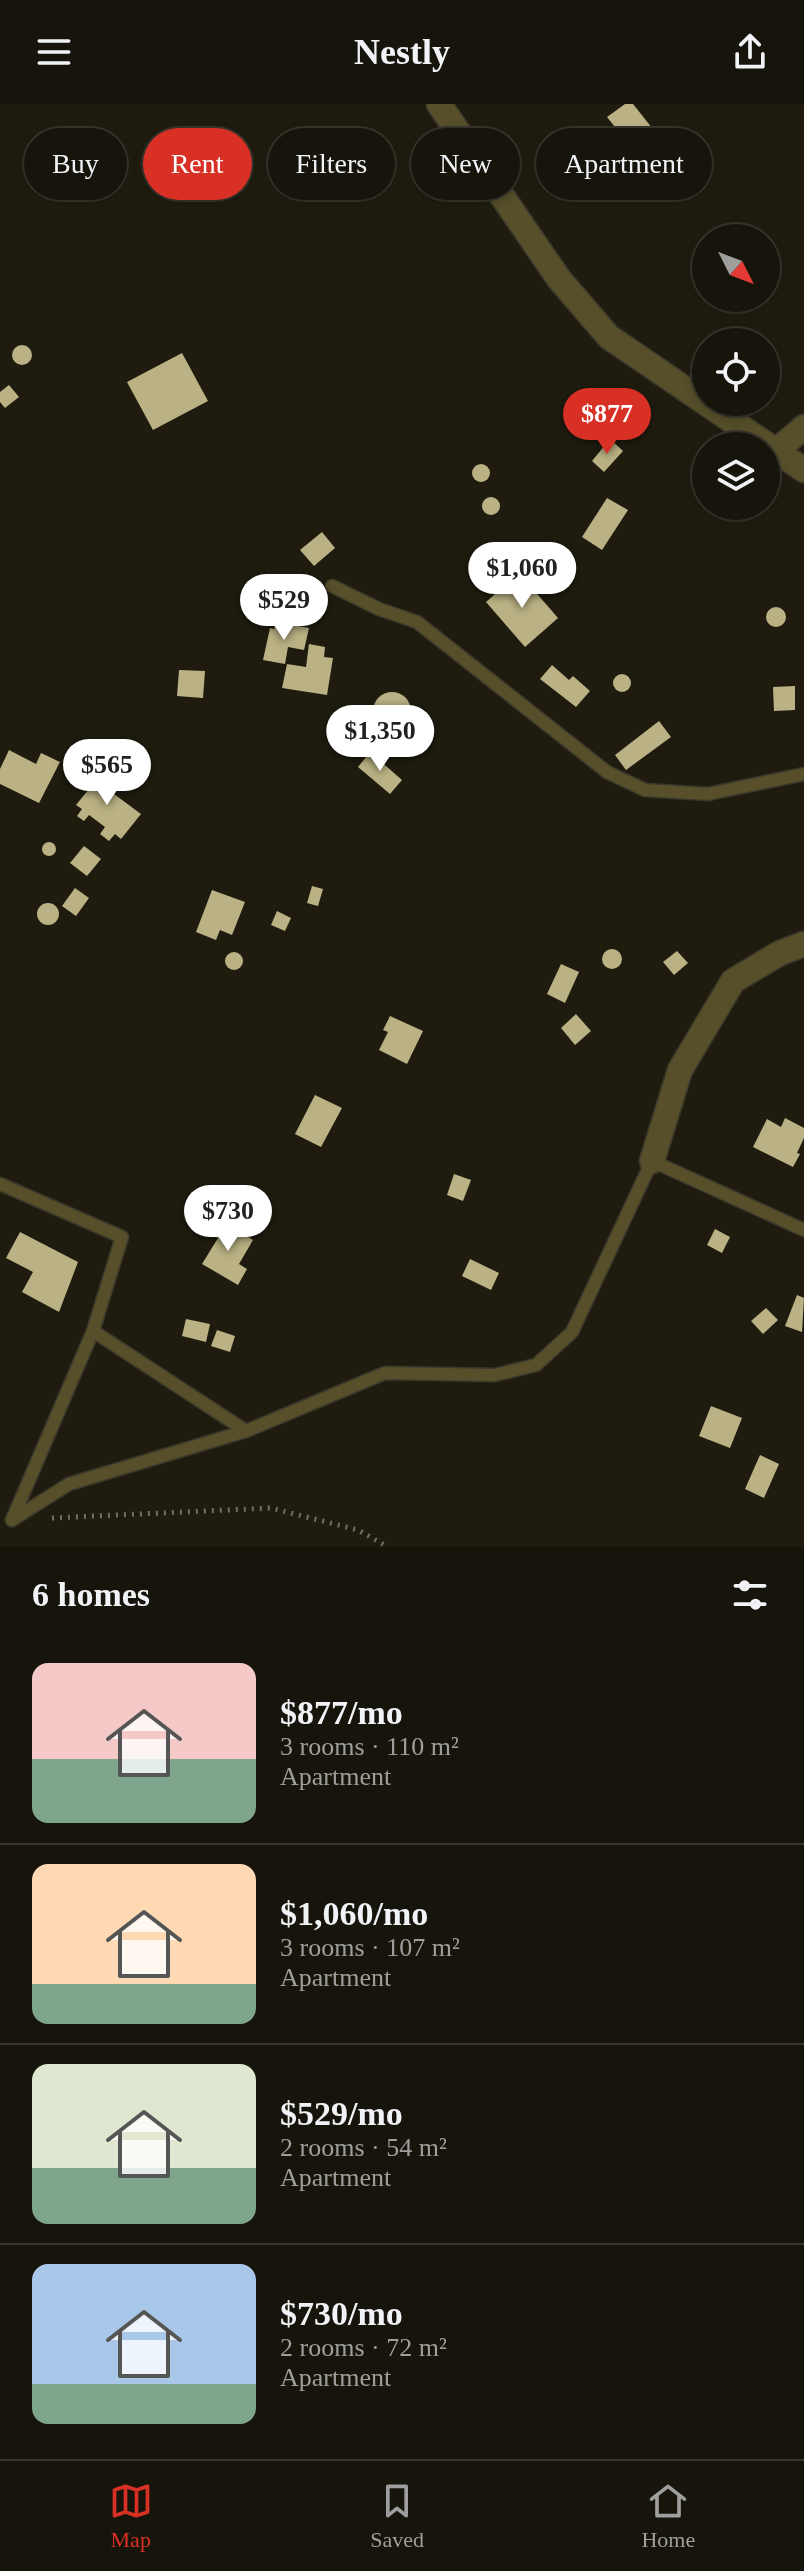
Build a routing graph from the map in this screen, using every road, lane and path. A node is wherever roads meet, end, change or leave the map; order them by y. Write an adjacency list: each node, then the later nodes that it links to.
1 (439, 104): 3 (street)
2 (804, 427): 4 (street)
3 (748, 432)
4 (780, 448)
5 (780, 454): 6 (street)
6 (804, 470)
7 (332, 586): 8 (lane)
8 (804, 774)
9 (804, 944): 10 (street)
10 (652, 1161): 12 (lane); 14 (lane)
11 (0, 1184): 13 (lane)
12 (804, 1230)
13 (93, 1331): 14 (lane); 15 (lane)
14 (246, 1431): 15 (lane)
15 (12, 1520): 16 (path)
16 (388, 1547)

